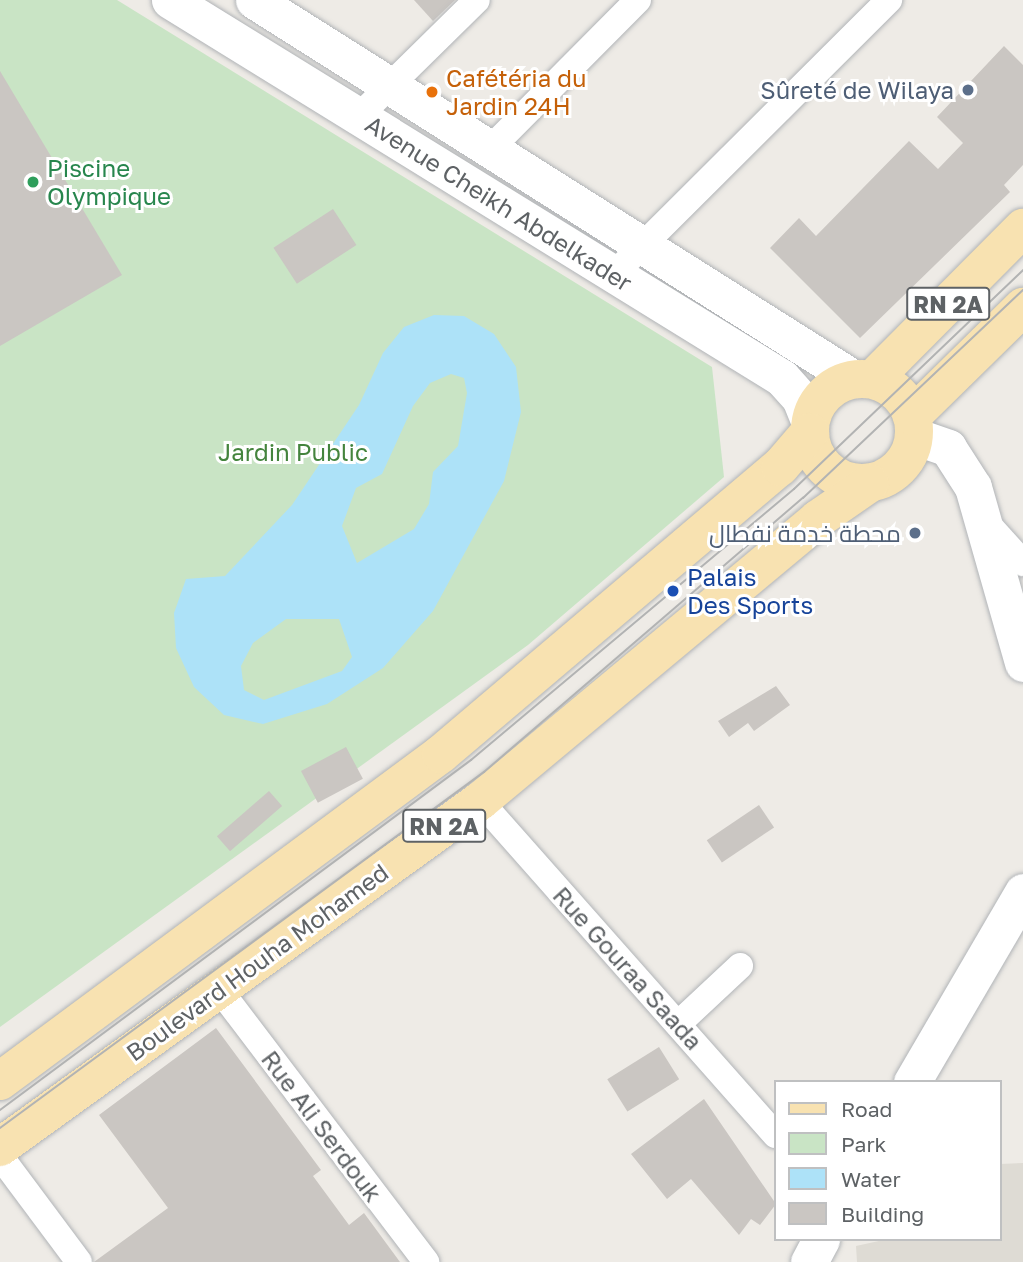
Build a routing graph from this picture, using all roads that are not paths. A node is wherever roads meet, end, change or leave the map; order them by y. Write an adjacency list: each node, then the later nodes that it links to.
1 (170, 0): 7 (main road, Avenue Cheikh Abdelkader)
2 (254, 0): 6 (main road, Avenue Cheikh Abdelkader)
3 (477, 0): 6 (street)
4 (638, 0): 8 (street)
5 (889, 0): 10 (street)
6 (389, 88): 7 (street); 8 (main road, Avenue Cheikh Abdelkader)
7 (359, 116): 11 (main road, Avenue Cheikh Abdelkader)
8 (490, 149): 10 (main road, Avenue Cheikh Abdelkader)
9 (1023, 228): 13 (main road, RN 2A)
10 (641, 243): 11 (street); 13 (main road, Avenue Cheikh Abdelkader)
11 (613, 275): 15 (main road, Avenue Cheikh Abdelkader)
12 (1023, 307): 14 (main road, RN 2A)
13 (863, 379): 14 (main road); 15 (main road)
14 (913, 426): 16 (main road); 17 (main road)
15 (810, 428): 16 (main road); 26 (main road, RN 2A)
16 (870, 483): 20 (main road, Boulevard Houha Mohamed / RN 2A)
17 (983, 517): 18 (street); 19 (main road)
18 (1023, 563)
19 (1023, 663)
20 (480, 801): 23 (main road, Boulevard Houha Mohamed / RN 2A); 24 (street, Rue Gouraa Saada)
21 (1023, 891): 25 (main road)
22 (740, 966): 24 (street)
23 (219, 989): 28 (main road, Boulevard Houha Mohamed / RN 2A); 32 (street, Rue Ali Serdouk)
24 (678, 1024): 27 (street, Rue Gouraa Saada)
25 (913, 1080)
26 (0, 1081)
27 (774, 1133)
28 (0, 1147)
29 (0, 1156): 31 (street)
30 (820, 1241): 33 (main road)
31 (79, 1262)
32 (426, 1262)
33 (809, 1262)

